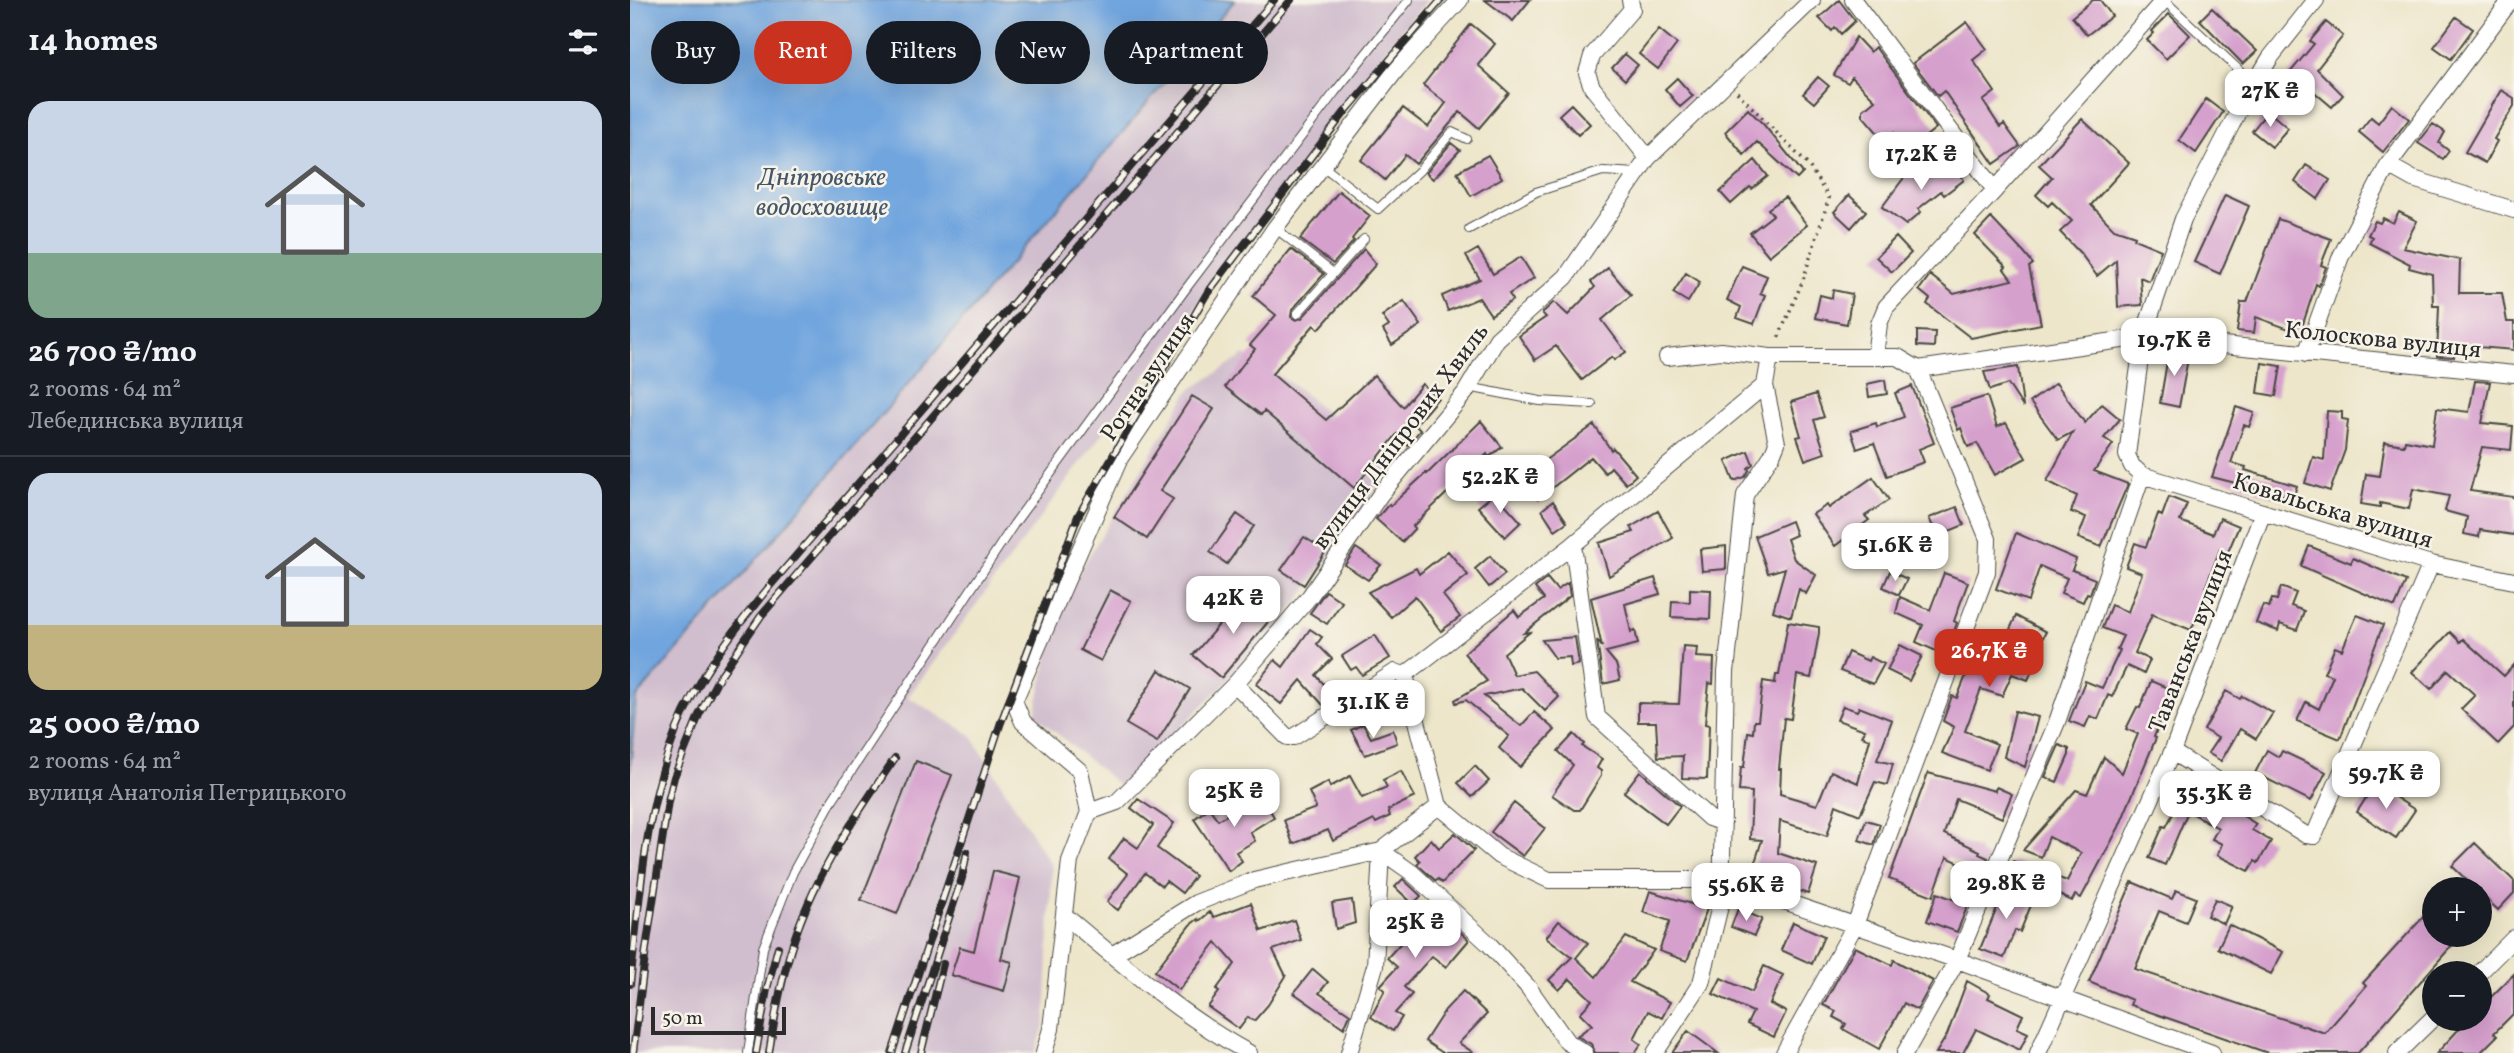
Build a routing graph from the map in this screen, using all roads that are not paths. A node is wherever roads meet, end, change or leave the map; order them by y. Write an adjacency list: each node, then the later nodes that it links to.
1 (1409, 0): 53 (lane)
2 (1460, 0): 13 (street, Ротна вулиця)
3 (1630, 0): 11 (street)
4 (1812, 0): 11 (street, вулиця Дніпрових Хвиль)
5 (1853, 0): 15 (street)
6 (2164, 0): 9 (lane); 15 (street)
7 (2316, 0): 9 (street)
8 (2511, 0): 12 (street)
9 (2254, 84): 22 (street)
10 (1467, 139): 13 (lane)
11 (1648, 158): 14 (street, вулиця Дніпрових Хвиль)
12 (2388, 165): 16 (street); 23 (street)
13 (1324, 167): 17 (street, Ротна вулиця)
14 (1637, 173): 18 (lane); 30 (street, вулиця Дніпрових Хвиль)
15 (1995, 190): 24 (street)
16 (2514, 210)
17 (1275, 228): 20 (lane); 41 (street, Ротна вулиця)
18 (1469, 229)
19 (1364, 239): 20 (lane)
20 (1333, 273): 21 (lane)
21 (1297, 314)
22 (2143, 337): 23 (street, Колоскова вулиця); 27 (street, Колоскова вулиця); 32 (street)
23 (2306, 354): 28 (street, Колоскова вулиця)
24 (1875, 356): 26 (street, Колоскова вулиця); 27 (street, Колоскова вулиця)
25 (1667, 357): 26 (street, Колоскова вулиця)
26 (1770, 357): 29 (street)
27 (1918, 369): 46 (street)
28 (2514, 374)
29 (1765, 385): 34 (street); 42 (street)
30 (1468, 387): 31 (lane); 38 (street, вулиця Дніпрових Хвиль)
31 (1592, 404)
32 (2141, 475): 33 (street, Ковальська вулиця); 49 (street)
33 (2263, 512): 35 (street, Ковальська вулиця); 39 (street, Таванська вулиця)
34 (1573, 545): 37 (street); 42 (street)
35 (2431, 564): 36 (street, Ковальська вулиця); 39 (street)
36 (2514, 581)
37 (1405, 675): 38 (street); 40 (street)
38 (1235, 684): 41 (street, вулиця Дніпрових Хвиль)
39 (2172, 752): 51 (street, Таванська вулиця)
40 (1439, 806): 43 (street); 44 (street)
41 (1089, 812): 45 (street)
42 (1723, 823): 44 (street)
43 (1381, 851): 48 (street); 56 (street); 57 (street)
44 (1722, 880): 46 (street); 58 (street)
45 (1065, 916): 48 (street); 54 (street)
46 (1855, 925): 49 (street); 59 (street)
47 (2514, 938): 50 (street)
48 (1112, 955): 55 (street)
49 (1957, 960): 51 (street); 60 (street)
50 (2491, 961)
51 (2062, 999): 61 (street, Таванська вулиця); 62 (street)
52 (2422, 1029): 63 (street)
53 (748, 1053)
54 (1044, 1053)
55 (1249, 1053)
56 (1349, 1053)
57 (1585, 1053)
58 (1655, 1053)
59 (1784, 1053)
60 (1905, 1053)
61 (2038, 1053)
62 (2212, 1053)
63 (2398, 1053)

